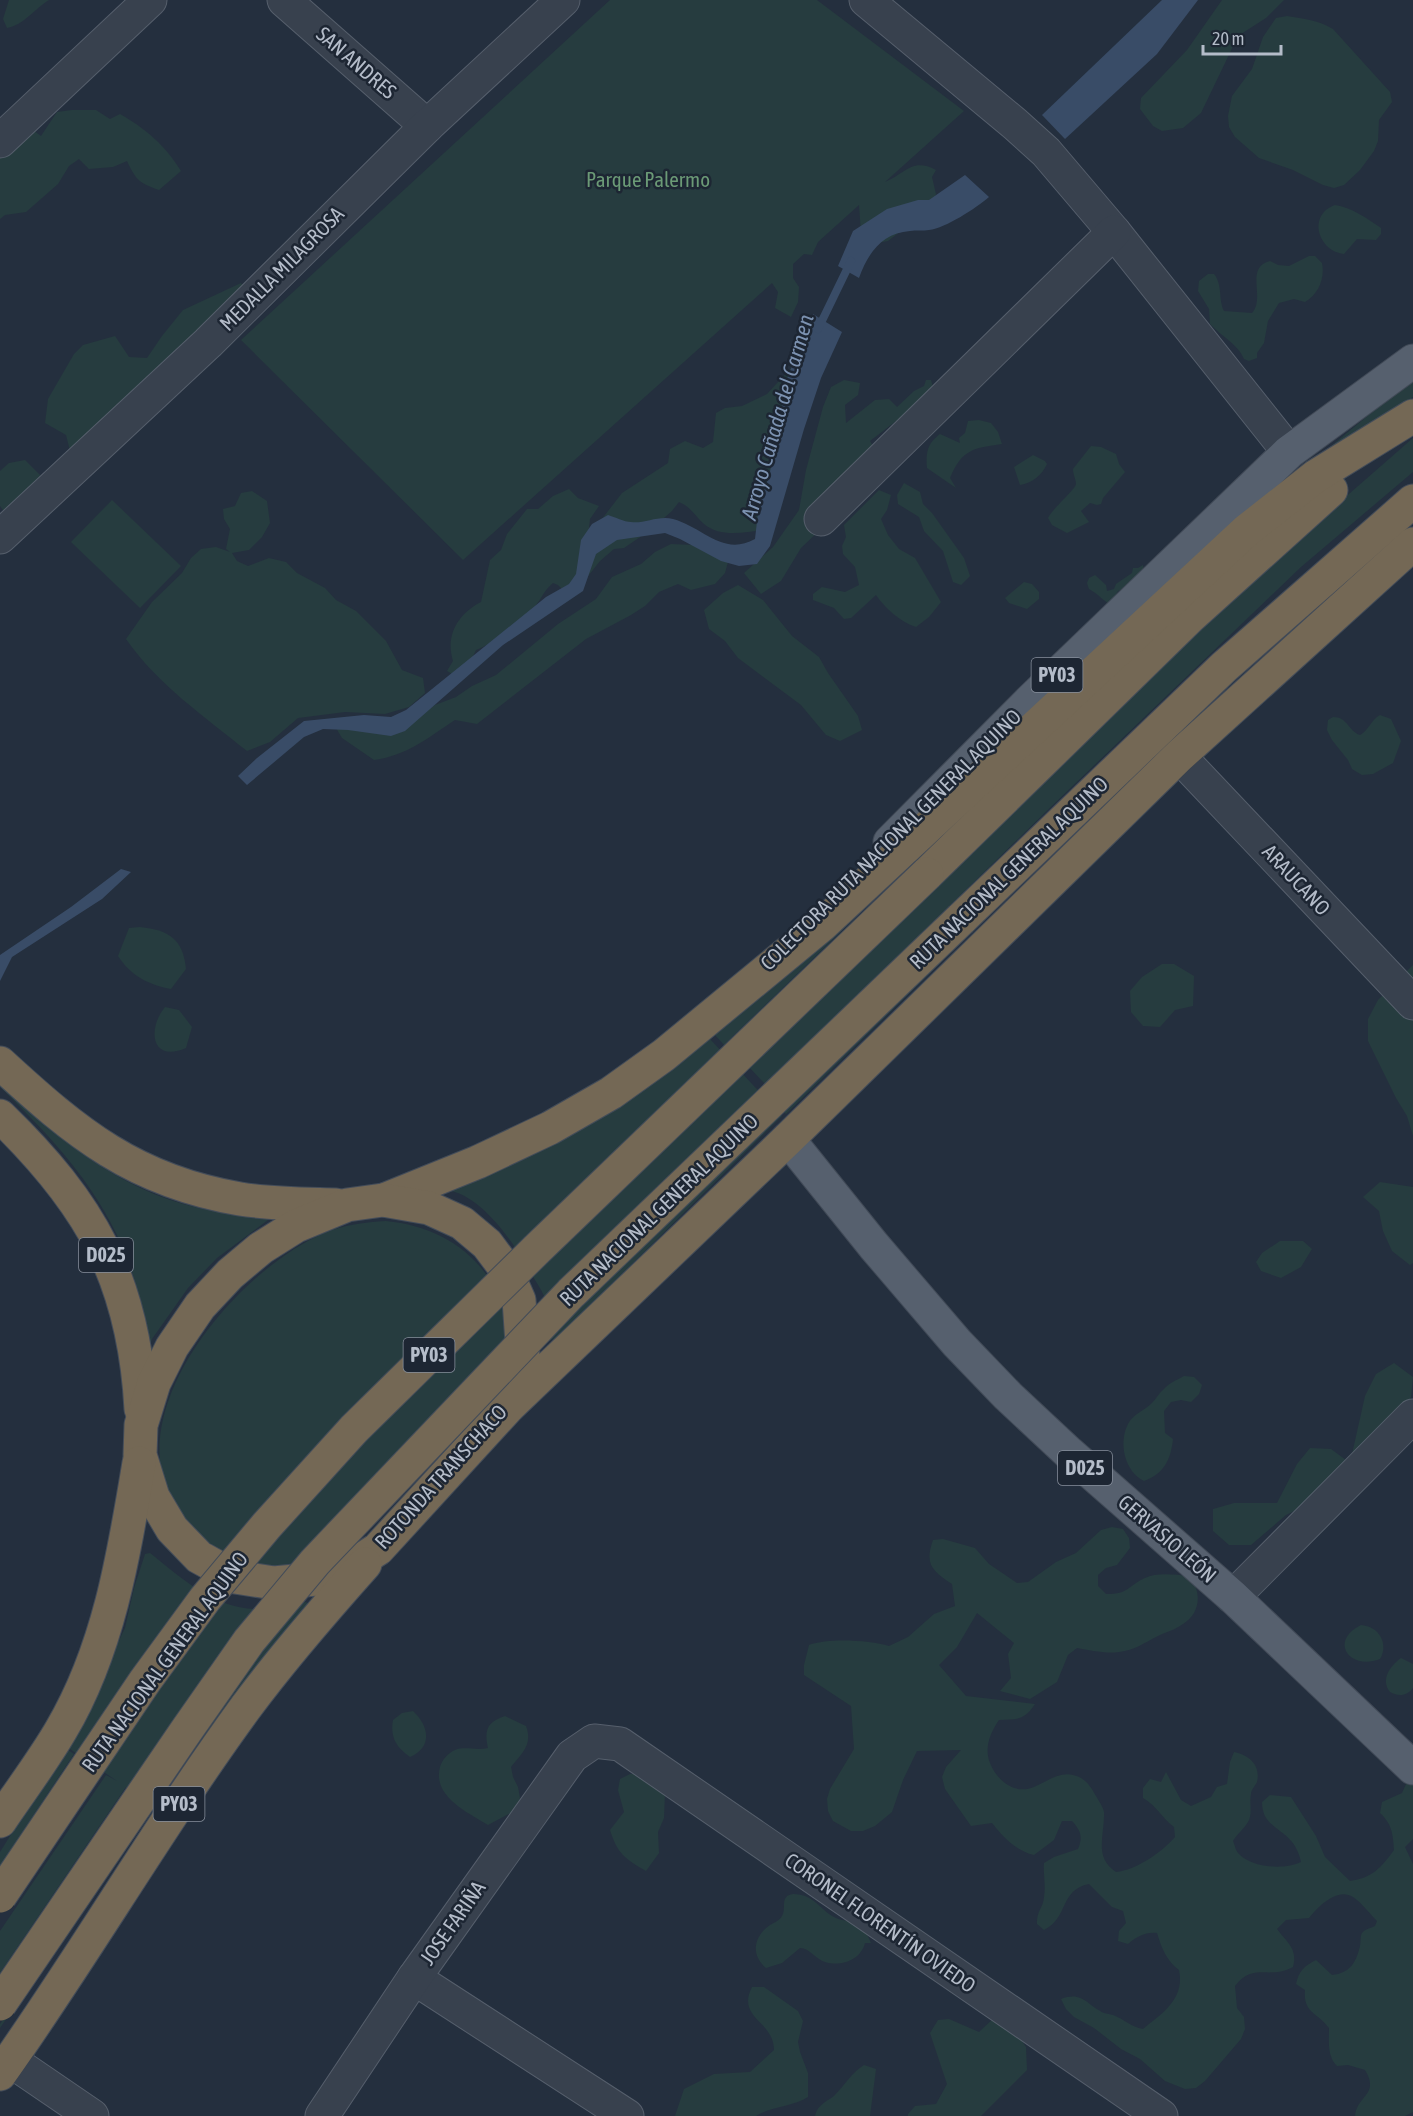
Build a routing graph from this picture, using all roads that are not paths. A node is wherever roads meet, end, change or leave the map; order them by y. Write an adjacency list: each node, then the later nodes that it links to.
1 (150, 0): 6 (street)
2 (284, 0): 5 (street, SAN ANDRES)
3 (564, 0): 5 (street, MEDALLA MILAGROSA)
4 (866, 0): 7 (street)
5 (427, 126): 14 (street, MEDALLA MILAGROSA)
6 (1, 138)
7 (1114, 232): 11 (street); 13 (street)
8 (1413, 361): 11 (main road, COLECTORA RUTA NACIONAL GENERAL AQUINO / PY03)
9 (1413, 416): 18 (highway, PY03)
10 (1413, 422): 32 (highway, RUTA NACIONAL GENERAL AQUINO / PY03, bridge)
11 (1289, 452): 18 (main road, COLECTORA RUTA NACIONAL GENERAL AQUINO / PY03)
12 (1413, 501): 34 (highway, RUTA NACIONAL GENERAL AQUINO / PY03, bridge)
13 (821, 519)
14 (0, 537)
15 (1411, 547): 16 (highway, RUTA NACIONAL GENERAL AQUINO)
16 (1179, 756): 17 (street, ARAUCANO); 21 (highway, RUTA NACIONAL GENERAL AQUINO)
17 (1413, 1003)
18 (719, 1010): 22 (highway, PY03)
19 (0, 1063): 23 (highway, D025)
20 (0, 1116): 26 (highway, D025)
21 (788, 1138): 24 (highway, RUTA NACIONAL GENERAL AQUINO); 28 (main road, GERVASIO LEÓN / D025)
22 (383, 1200): 23 (highway, ROTONDA TRANSCHACO / D025); 24 (highway, ROTONDA TRANSCHACO / D025)
23 (347, 1205): 26 (highway, ROTONDA TRANSCHACO / D025)
24 (509, 1407): 27 (highway, ROTONDA TRANSCHACO / D025)
25 (1413, 1416): 28 (street)
26 (141, 1440): 27 (highway, ROTONDA TRANSCHACO / D025); 31 (highway, RUTA NACIONAL GENERAL AQUINO)
27 (378, 1549): 35 (highway, PY03)
28 (1233, 1597): 30 (main road, GERVASIO LEÓN / D025)
29 (594, 1741): 33 (street, JOSE FARIÑA); 39 (street, CORONEL FLORENTÍN OVIEDO)
30 (1413, 1768)
31 (0, 1821)
32 (0, 1896)
33 (414, 1978): 37 (street, JOSE FARIÑA); 38 (street)
34 (0, 2004)
35 (5, 2067): 36 (street)
36 (92, 2116)
37 (322, 2116)
38 (627, 2116)
39 (1161, 2116)

